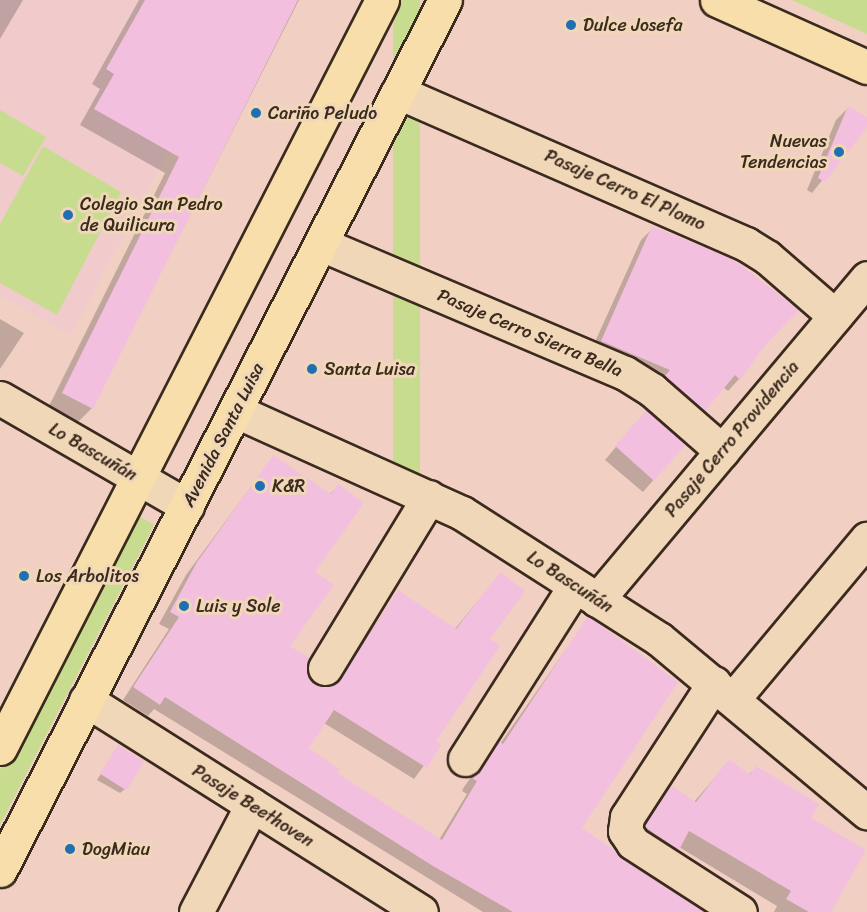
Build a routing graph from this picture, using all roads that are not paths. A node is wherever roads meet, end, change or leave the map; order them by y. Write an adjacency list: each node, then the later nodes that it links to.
1 (382, 0): 12 (main road)
2 (445, 0): 5 (main road, Avenida Santa Luisa)
3 (717, 0): 4 (main road)
4 (867, 67)
5 (399, 92): 6 (main road, Avenida Santa Luisa); 8 (street, Pasaje Cerro El Plomo)
6 (321, 244): 10 (main road, Avenida Santa Luisa); 11 (street, Pasaje Cerro Sierra Bella)
7 (867, 278): 8 (street, Pasaje Cerro Providencia)
8 (835, 316): 11 (street, Pasaje Cerro Providencia)
9 (0, 398): 12 (street, Lo Bascuñán)
10 (236, 411): 13 (street, Lo Bascuñán); 14 (main road, Avenida Santa Luisa)
11 (722, 451): 16 (street, Pasaje Cerro Providencia)
12 (139, 478): 14 (street, Lo Bascuñán); 20 (main road)
13 (429, 497): 16 (street, Lo Bascuñán); 17 (street)
14 (187, 506): 19 (main road, Avenida Santa Luisa)
15 (867, 539): 18 (street)
16 (586, 593): 18 (street, Lo Bascuñán); 21 (street, Pasaje Cerro Providencia)
17 (325, 668)
18 (724, 691): 23 (street, Lo Bascuñán); 28 (street)
19 (86, 700): 22 (street, Pasaje Beethoven); 24 (main road, Avenida Santa Luisa)
20 (0, 748)
21 (465, 759)
22 (252, 806): 25 (street, Pasaje Beethoven); 26 (street)
23 (866, 809)
24 (0, 870)
25 (388, 903): 27 (street, Pasaje Beethoven)
26 (196, 912)
27 (421, 912)
28 (740, 912)

